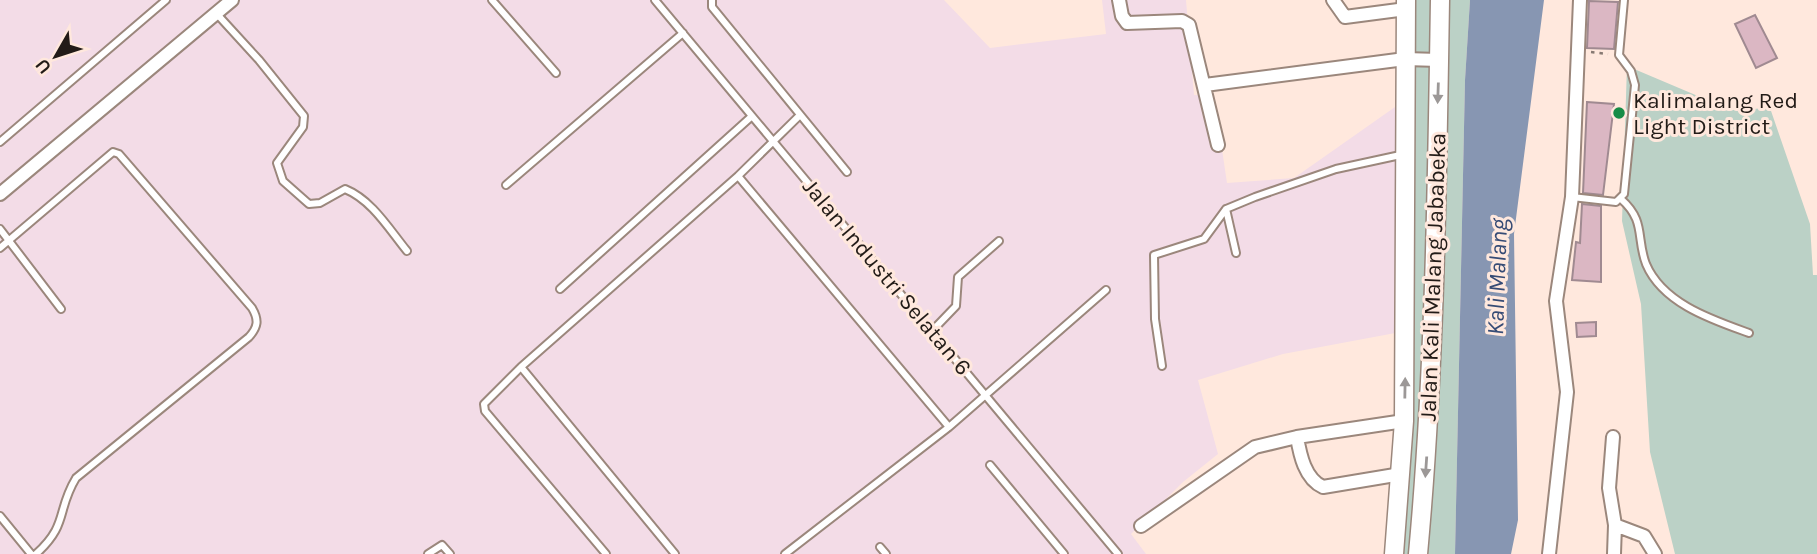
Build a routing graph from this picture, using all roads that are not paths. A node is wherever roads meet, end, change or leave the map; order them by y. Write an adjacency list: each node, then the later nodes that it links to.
1 (166, 0): 21 (lane)
2 (232, 0): 12 (street)
3 (492, 0): 16 (lane)
4 (656, 0): 13 (lane, Jalan Industri Selatan 6)
5 (712, 0): 19 (lane)
6 (1119, 0): 17 (street)
7 (1333, 0): 11 (street)
8 (1440, 0): 15 (main road, Jalan Kali Malang Jababeka)
9 (1580, 0): 28 (street)
10 (1624, 0): 29 (lane)
11 (1406, 4): 14 (main road, Jalan Kali Malang Jababeka)
12 (216, 13): 27 (street); 35 (lane)
13 (683, 33): 18 (lane, Jalan Industri Selatan 6); 26 (lane)
14 (1405, 59): 15 (street); 17 (street); 23 (main road, Jalan Kali Malang Jababeka)
15 (1439, 60): 65 (main road, Jalan Kali Malang Jababeka, one-way to 65)
16 (556, 73)
17 (1205, 85): 22 (street)
18 (752, 116): 20 (lane, Jalan Industri Selatan 6); 37 (lane)
19 (799, 116): 20 (lane); 24 (lane)
20 (772, 141): 25 (lane); 40 (lane, Jalan Industri Selatan 6)
21 (0, 142)
22 (1218, 145)
23 (1405, 154): 30 (lane); 45 (main road, Jalan Kali Malang Jababeka, one-way to 23)
24 (847, 172)
25 (738, 176): 43 (lane); 46 (lane)
26 (506, 185)
27 (0, 194)
28 (1572, 197): 29 (lane); 66 (street)
29 (1621, 199): 41 (lane)
30 (1226, 209): 36 (lane); 42 (lane)
31 (0, 229): 32 (lane)
32 (8, 240): 34 (lane); 39 (lane); 55 (lane)
33 (999, 242): 40 (lane)
34 (0, 248)
35 (407, 251)
36 (1236, 253)
37 (560, 289)
38 (1106, 290): 44 (lane)
39 (61, 309)
40 (932, 331): 44 (lane, Jalan Industri Selatan 6)
41 (1749, 333)
42 (1162, 366)
43 (522, 367): 58 (lane); 59 (lane)
44 (986, 396): 46 (lane); 63 (lane, Jalan Industri Selatan 6)
45 (1404, 421): 47 (street); 50 (main road, Jalan Kali Malang Jababeka)
46 (949, 427): 60 (lane)
47 (1297, 437): 50 (street); 53 (street)
48 (1613, 437): 52 (street)
49 (989, 465): 62 (lane)
50 (1401, 474): 64 (main road, Jalan Kali Malang Jababeka)
51 (0, 516): 55 (lane)
52 (1615, 525): 67 (street); 68 (street)
53 (1141, 526)
54 (880, 547): 61 (lane)
55 (34, 554)
56 (428, 554): 57 (lane)
57 (450, 554)
58 (606, 554)
59 (675, 554)
60 (785, 554)
61 (886, 554)
62 (1063, 554)
63 (1118, 554)
64 (1394, 554)
65 (1418, 554)
66 (1549, 554)
67 (1614, 554)
68 (1655, 554)

